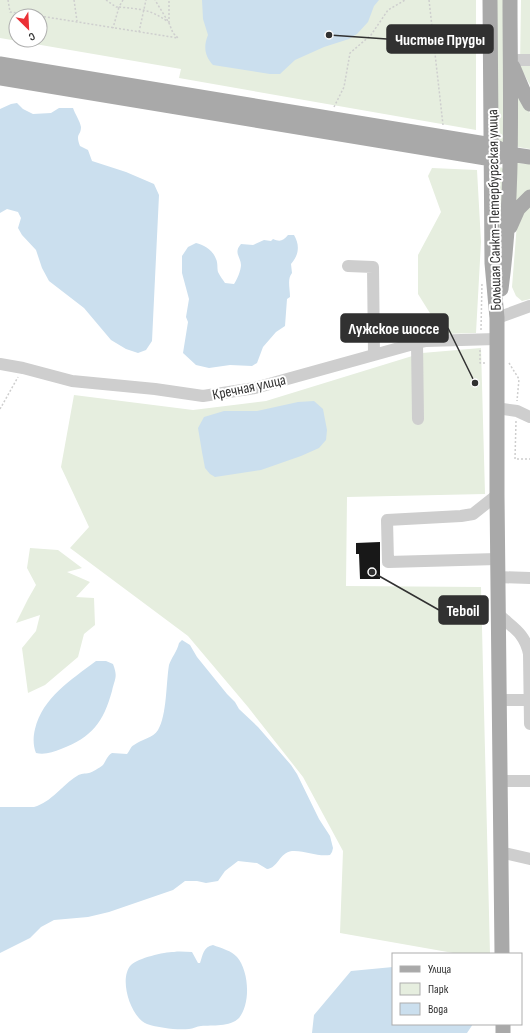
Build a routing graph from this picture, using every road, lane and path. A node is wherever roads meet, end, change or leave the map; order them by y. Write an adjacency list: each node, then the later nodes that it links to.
1 (74, 0): 14 (path)
2 (106, 0): 11 (path)
3 (123, 0): 11 (path)
4 (146, 0): 12 (path)
5 (155, 0): 15 (path)
6 (169, 0): 15 (path)
7 (405, 0): 23 (path)
8 (429, 0): 24 (path)
9 (490, 0): 25 (main road, Большая Санкт-Петербургская улица)
10 (510, 0): 18 (main road, Большая Санкт-Петербургская улица)
11 (120, 7): 12 (path); 16 (path)
12 (143, 9): 15 (path); 17 (path)
13 (48, 17): 14 (path)
14 (77, 21): 16 (path)
15 (169, 23): 17 (path)
16 (113, 28): 17 (path)
17 (139, 32)
18 (510, 60): 19 (street); 22 (main road); 26 (main road, Большая Санкт-Петербургская улица)
19 (530, 60)
20 (0, 64): 25 (main road)
21 (0, 78): 25 (main road)
22 (530, 104)
23 (333, 110)
24 (443, 128)
25 (492, 152): 26 (main road); 32 (main road, Большая Санкт-Петербургская улица)
26 (509, 154): 27 (main road); 29 (main road, Большая Санкт-Петербургская улица)
27 (530, 157)
28 (530, 197): 29 (main road)
29 (507, 233): 32 (main road, Большая Санкт-Петербургская улица)
30 (348, 266): 35 (street)
31 (530, 306): 32 (street)
32 (497, 318): 33 (main road)
33 (496, 339): 34 (street, Кречная улица); 38 (main road)
34 (417, 343): 35 (street, Кречная улица); 41 (street)
35 (374, 355): 37 (street, Кречная улица)
36 (0, 364): 37 (street, Кречная улица)
37 (23, 368): 39 (path)
38 (496, 408): 40 (street); 42 (main road)
39 (0, 409)
40 (530, 417)
41 (418, 419)
42 (497, 495): 43 (main road); 43 (street)
43 (497, 559): 44 (main road)
44 (498, 577): 45 (street); 46 (main road)
45 (530, 578)
46 (498, 614): 47 (main road); 48 (street)
47 (499, 700): 48 (street); 50 (main road)
48 (530, 700): 49 (street)
49 (530, 724)
50 (500, 781): 51 (street); 52 (main road)
51 (530, 781)
52 (500, 852): 53 (street); 54 (main road)
53 (530, 860)
54 (502, 953)

